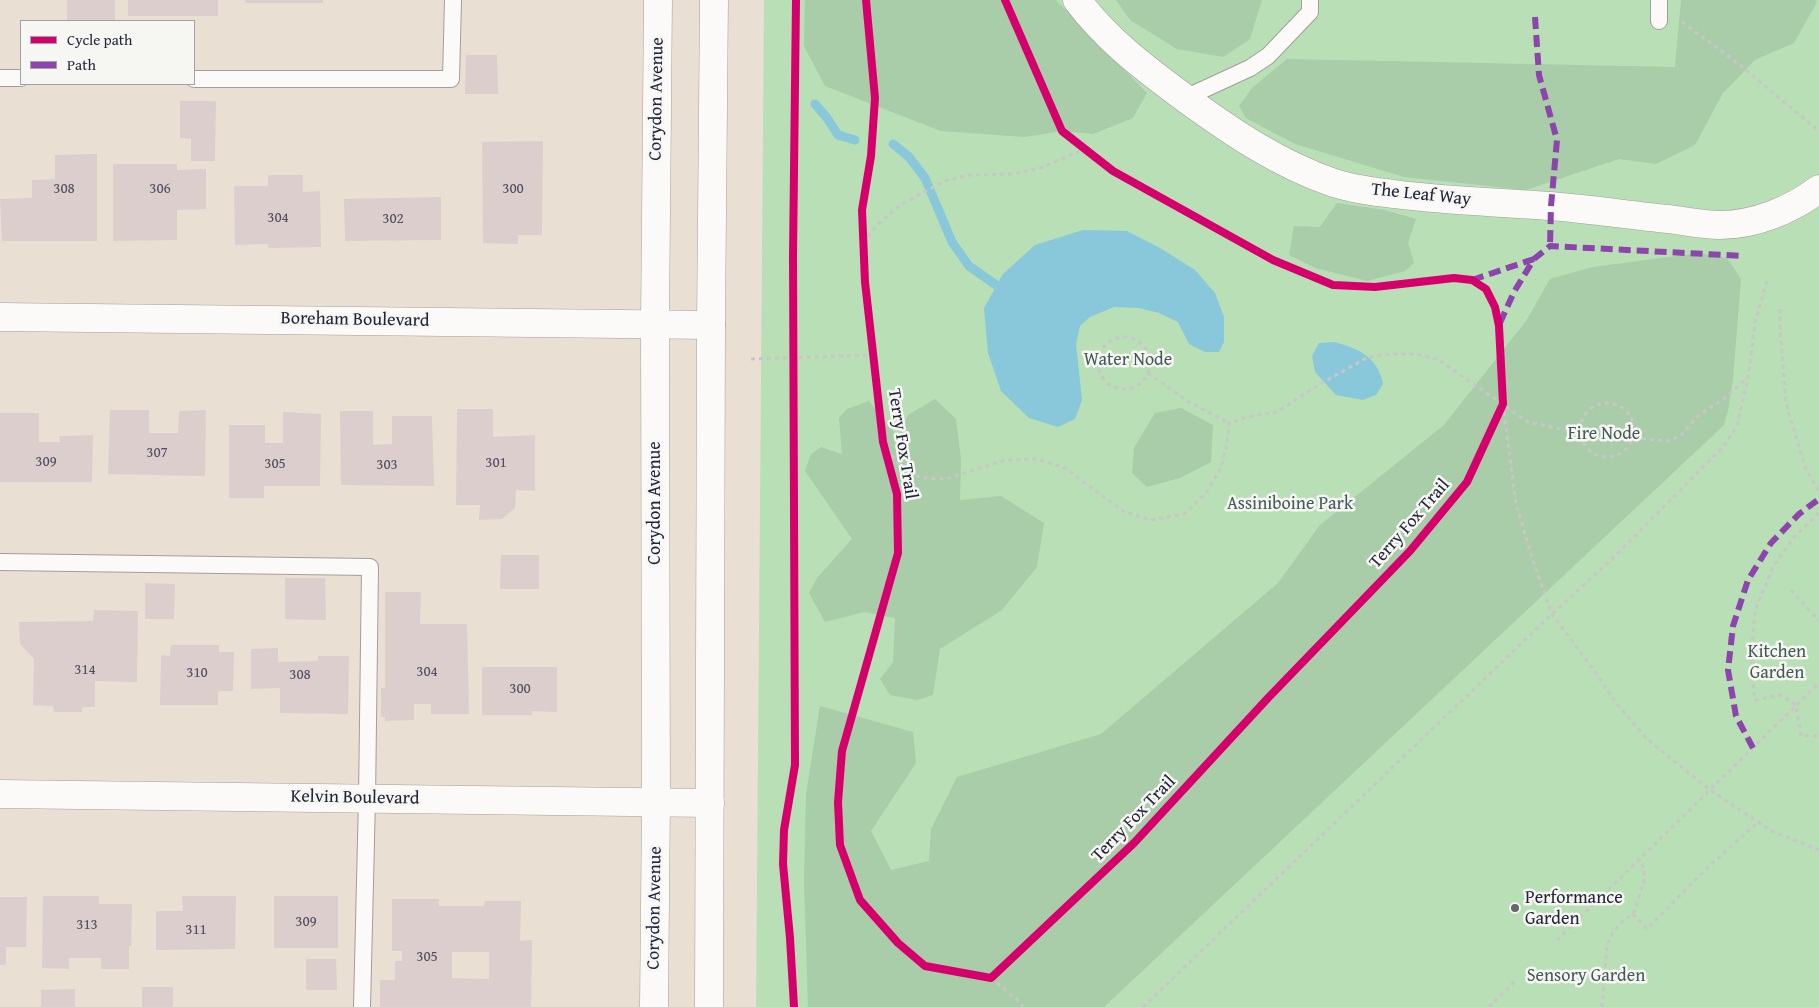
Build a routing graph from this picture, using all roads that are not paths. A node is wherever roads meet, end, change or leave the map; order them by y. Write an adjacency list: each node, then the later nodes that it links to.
1 (453, 0): 8 (lane)
2 (658, 0): 12 (street, Corydon Avenue)
3 (714, 0): 13 (street)
4 (1077, 0): 9 (street, The Leaf Way)
5 (1310, 0): 9 (lane)
6 (0, 78): 7 (lane)
7 (20, 78)
8 (195, 78)
9 (1185, 98): 10 (street, The Leaf Way)
10 (1819, 189)
11 (0, 317): 12 (street, Boreham Boulevard)
12 (655, 324): 13 (street, Boreham Boulevard); 17 (street, Corydon Avenue)
13 (710, 325): 18 (street)
14 (0, 562): 16 (lane)
15 (0, 794): 16 (street, Kelvin Boulevard)
16 (367, 798): 17 (street, Kelvin Boulevard); 19 (lane)
17 (656, 801): 18 (street, Kelvin Boulevard); 20 (street, Corydon Avenue)
18 (710, 803): 21 (street)
19 (362, 1007)
20 (654, 1007)
21 (709, 1007)

